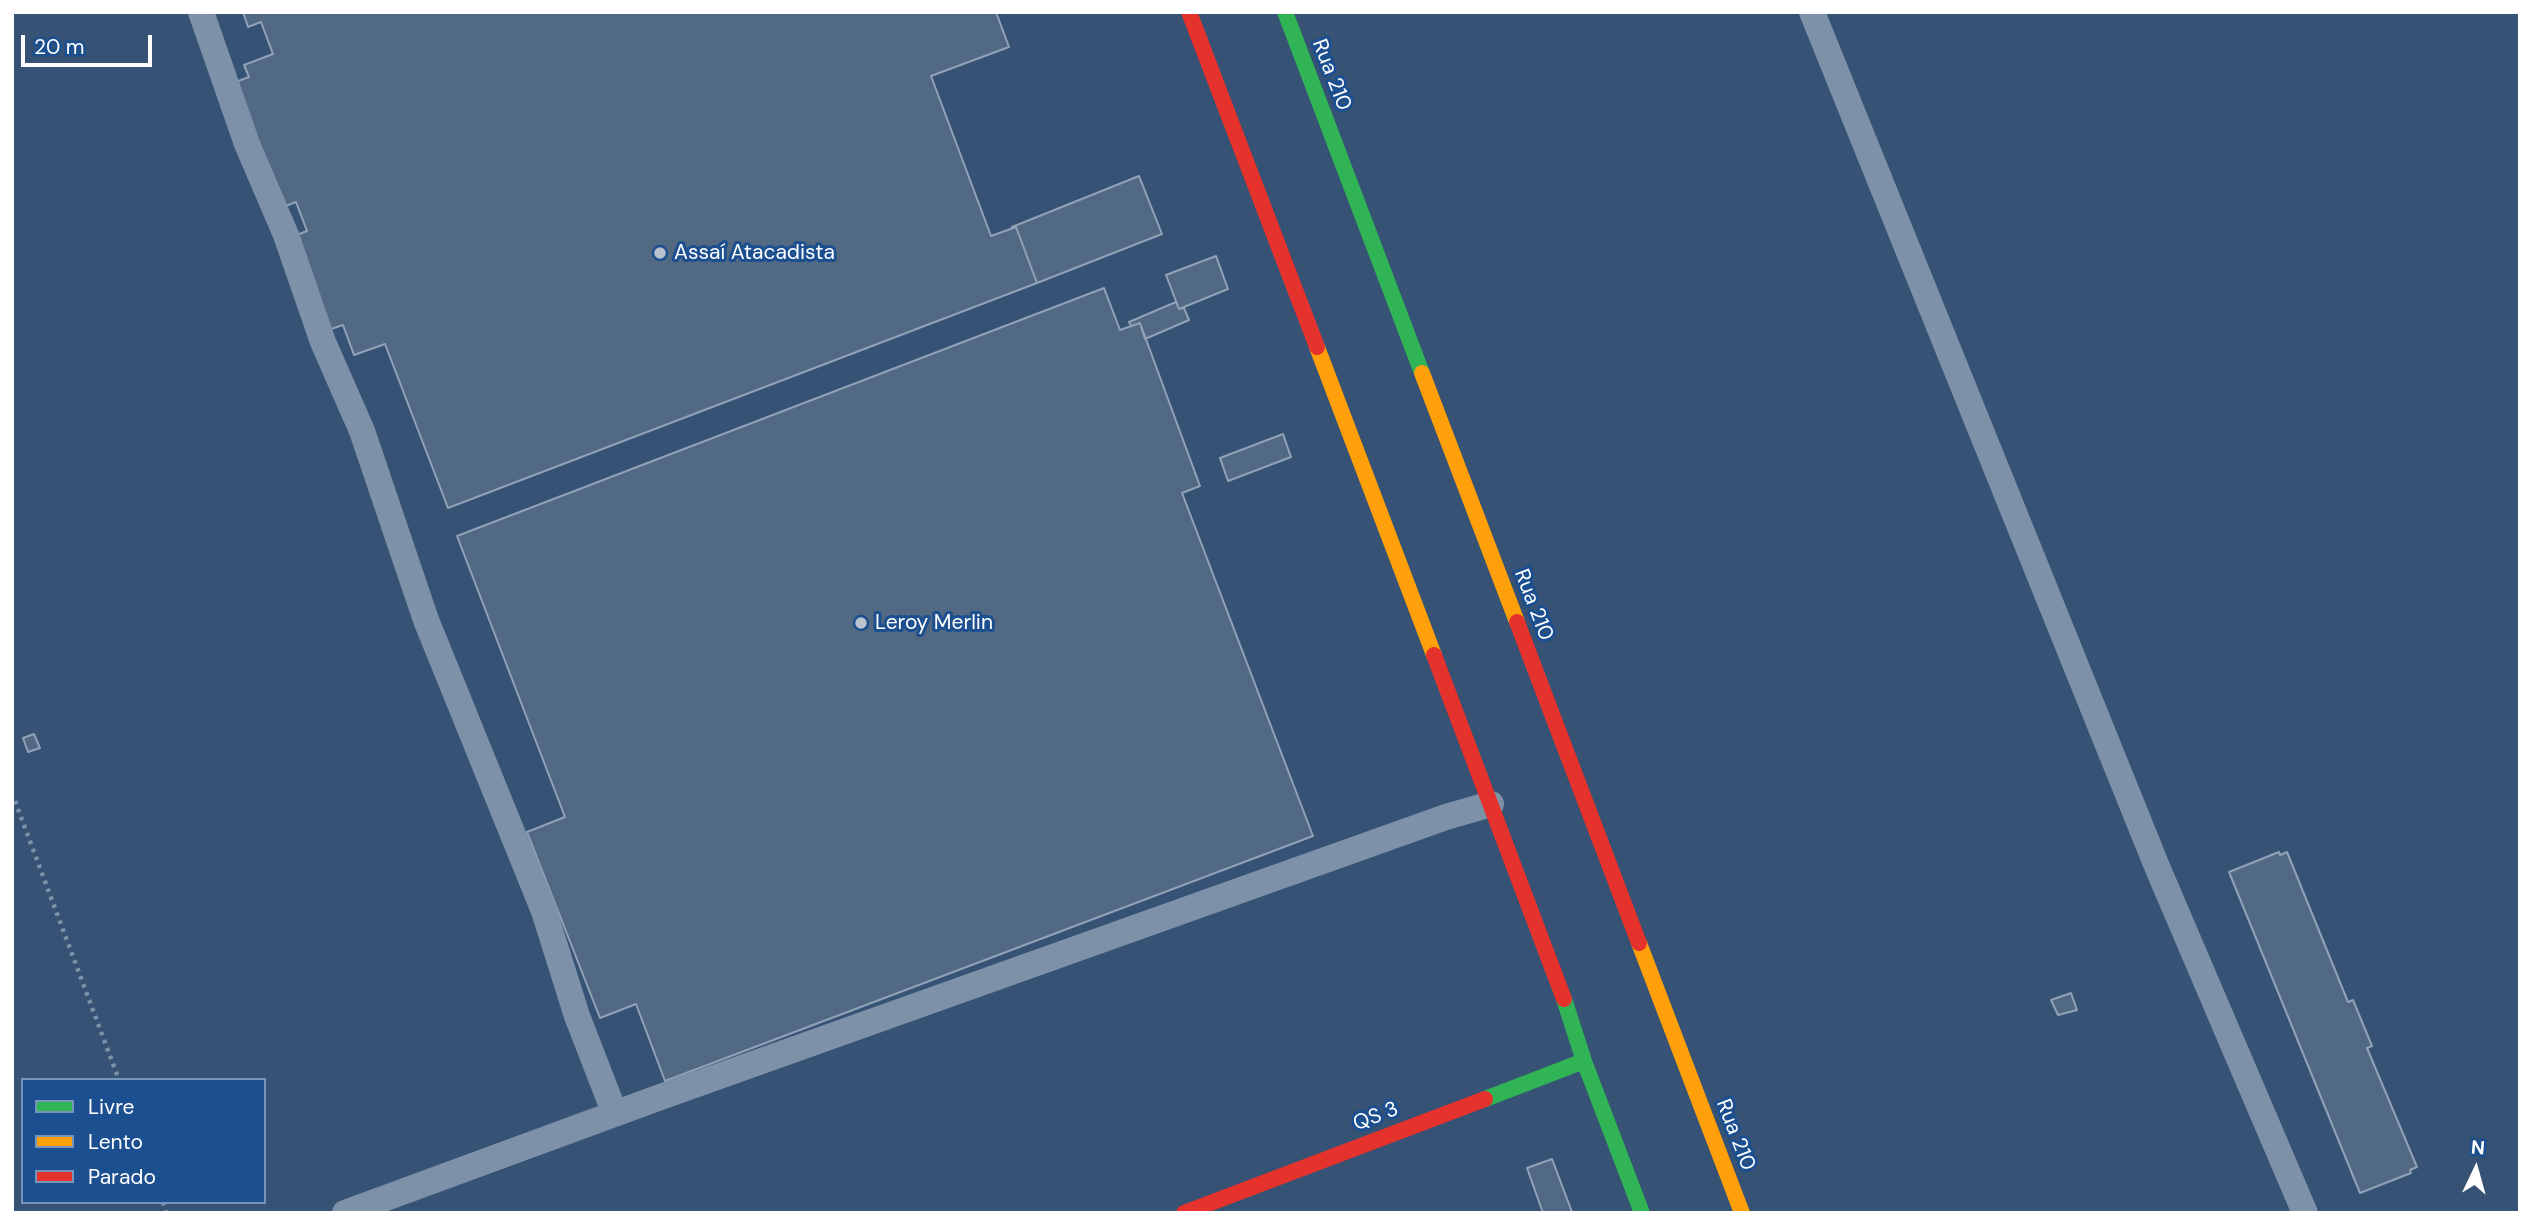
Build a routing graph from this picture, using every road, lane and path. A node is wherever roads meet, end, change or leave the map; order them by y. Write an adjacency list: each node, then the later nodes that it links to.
1 (201, 12): 9 (lane)
2 (1189, 12): 6 (main road)
3 (1285, 12): 13 (main road, Rua 210)
4 (1812, 12): 14 (lane)
5 (15, 801): 8 (path)
6 (1491, 804): 7 (main road); 9 (lane)
7 (1584, 1061): 11 (main road, QS 3); 12 (main road)
8 (118, 1078)
9 (615, 1114): 10 (lane)
10 (345, 1213)
11 (1184, 1213)
12 (1642, 1213)
13 (1742, 1213)
14 (2305, 1213)

